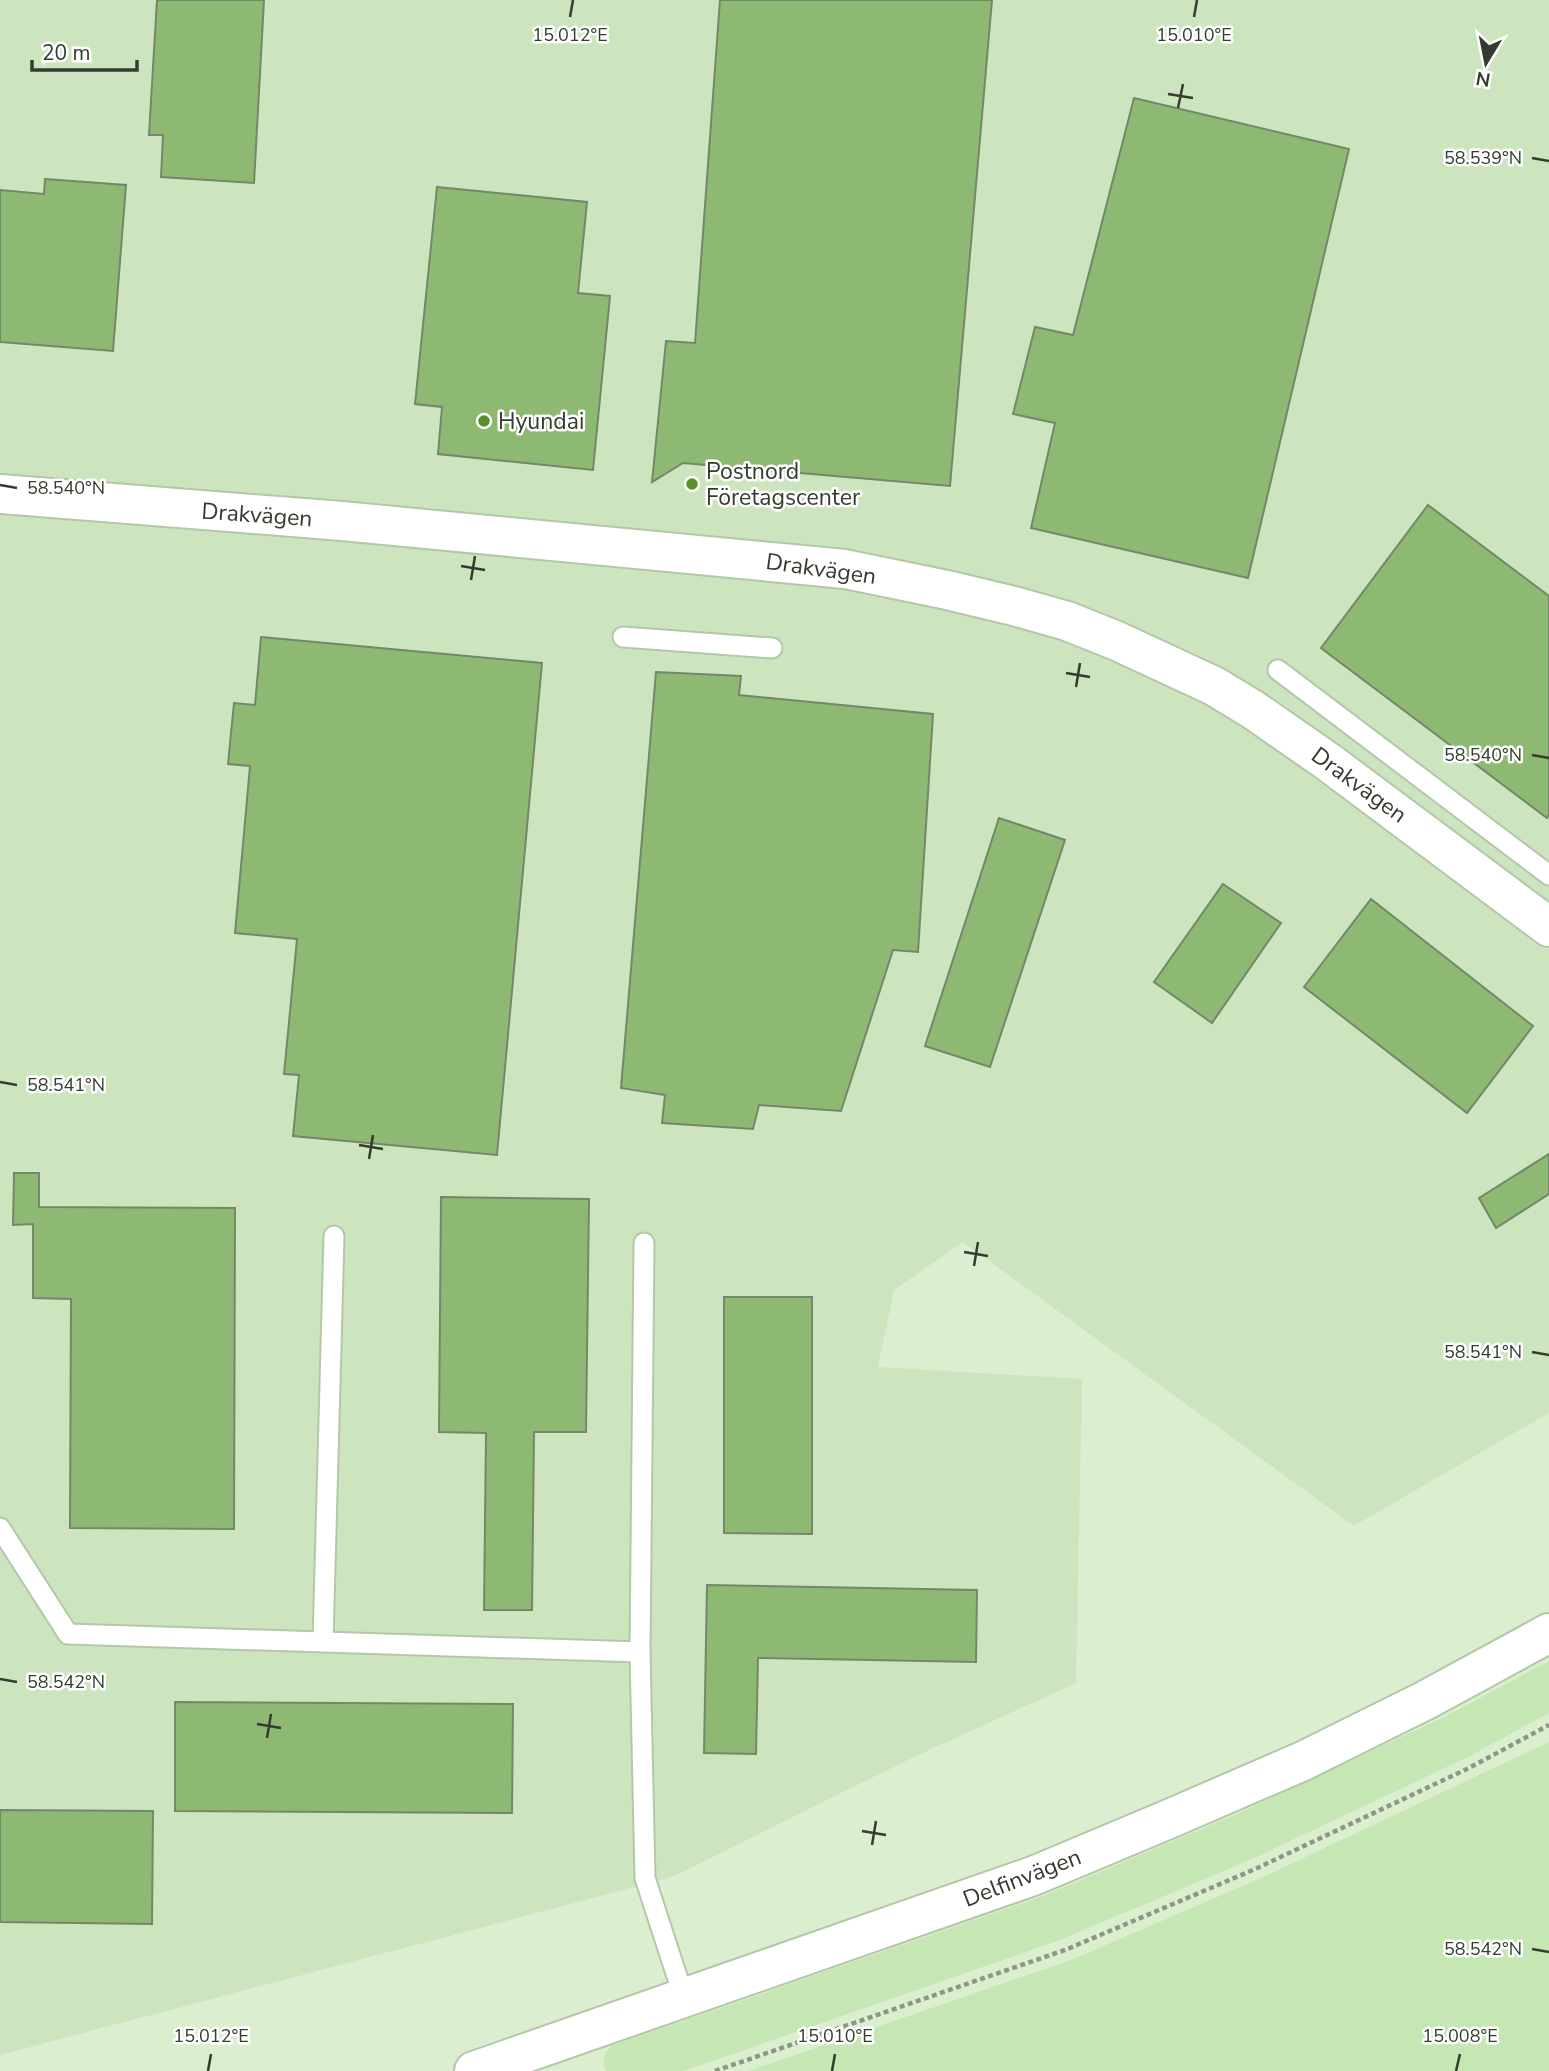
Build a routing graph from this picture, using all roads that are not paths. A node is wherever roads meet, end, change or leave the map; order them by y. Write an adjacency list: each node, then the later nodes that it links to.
1 (0, 494): 6 (street, Drakvägen)
2 (623, 637): 3 (lane)
3 (772, 648)
4 (1278, 670): 5 (lane)
5 (1549, 875)
6 (1549, 927)
7 (334, 1236): 11 (lane)
8 (644, 1243): 12 (lane)
9 (0, 1528): 11 (lane)
10 (1549, 1633): 13 (street, Delfinvägen)
11 (323, 1642): 12 (lane)
12 (640, 1652): 13 (lane)
13 (684, 1998): 14 (street, Delfinvägen)
14 (474, 2071)

